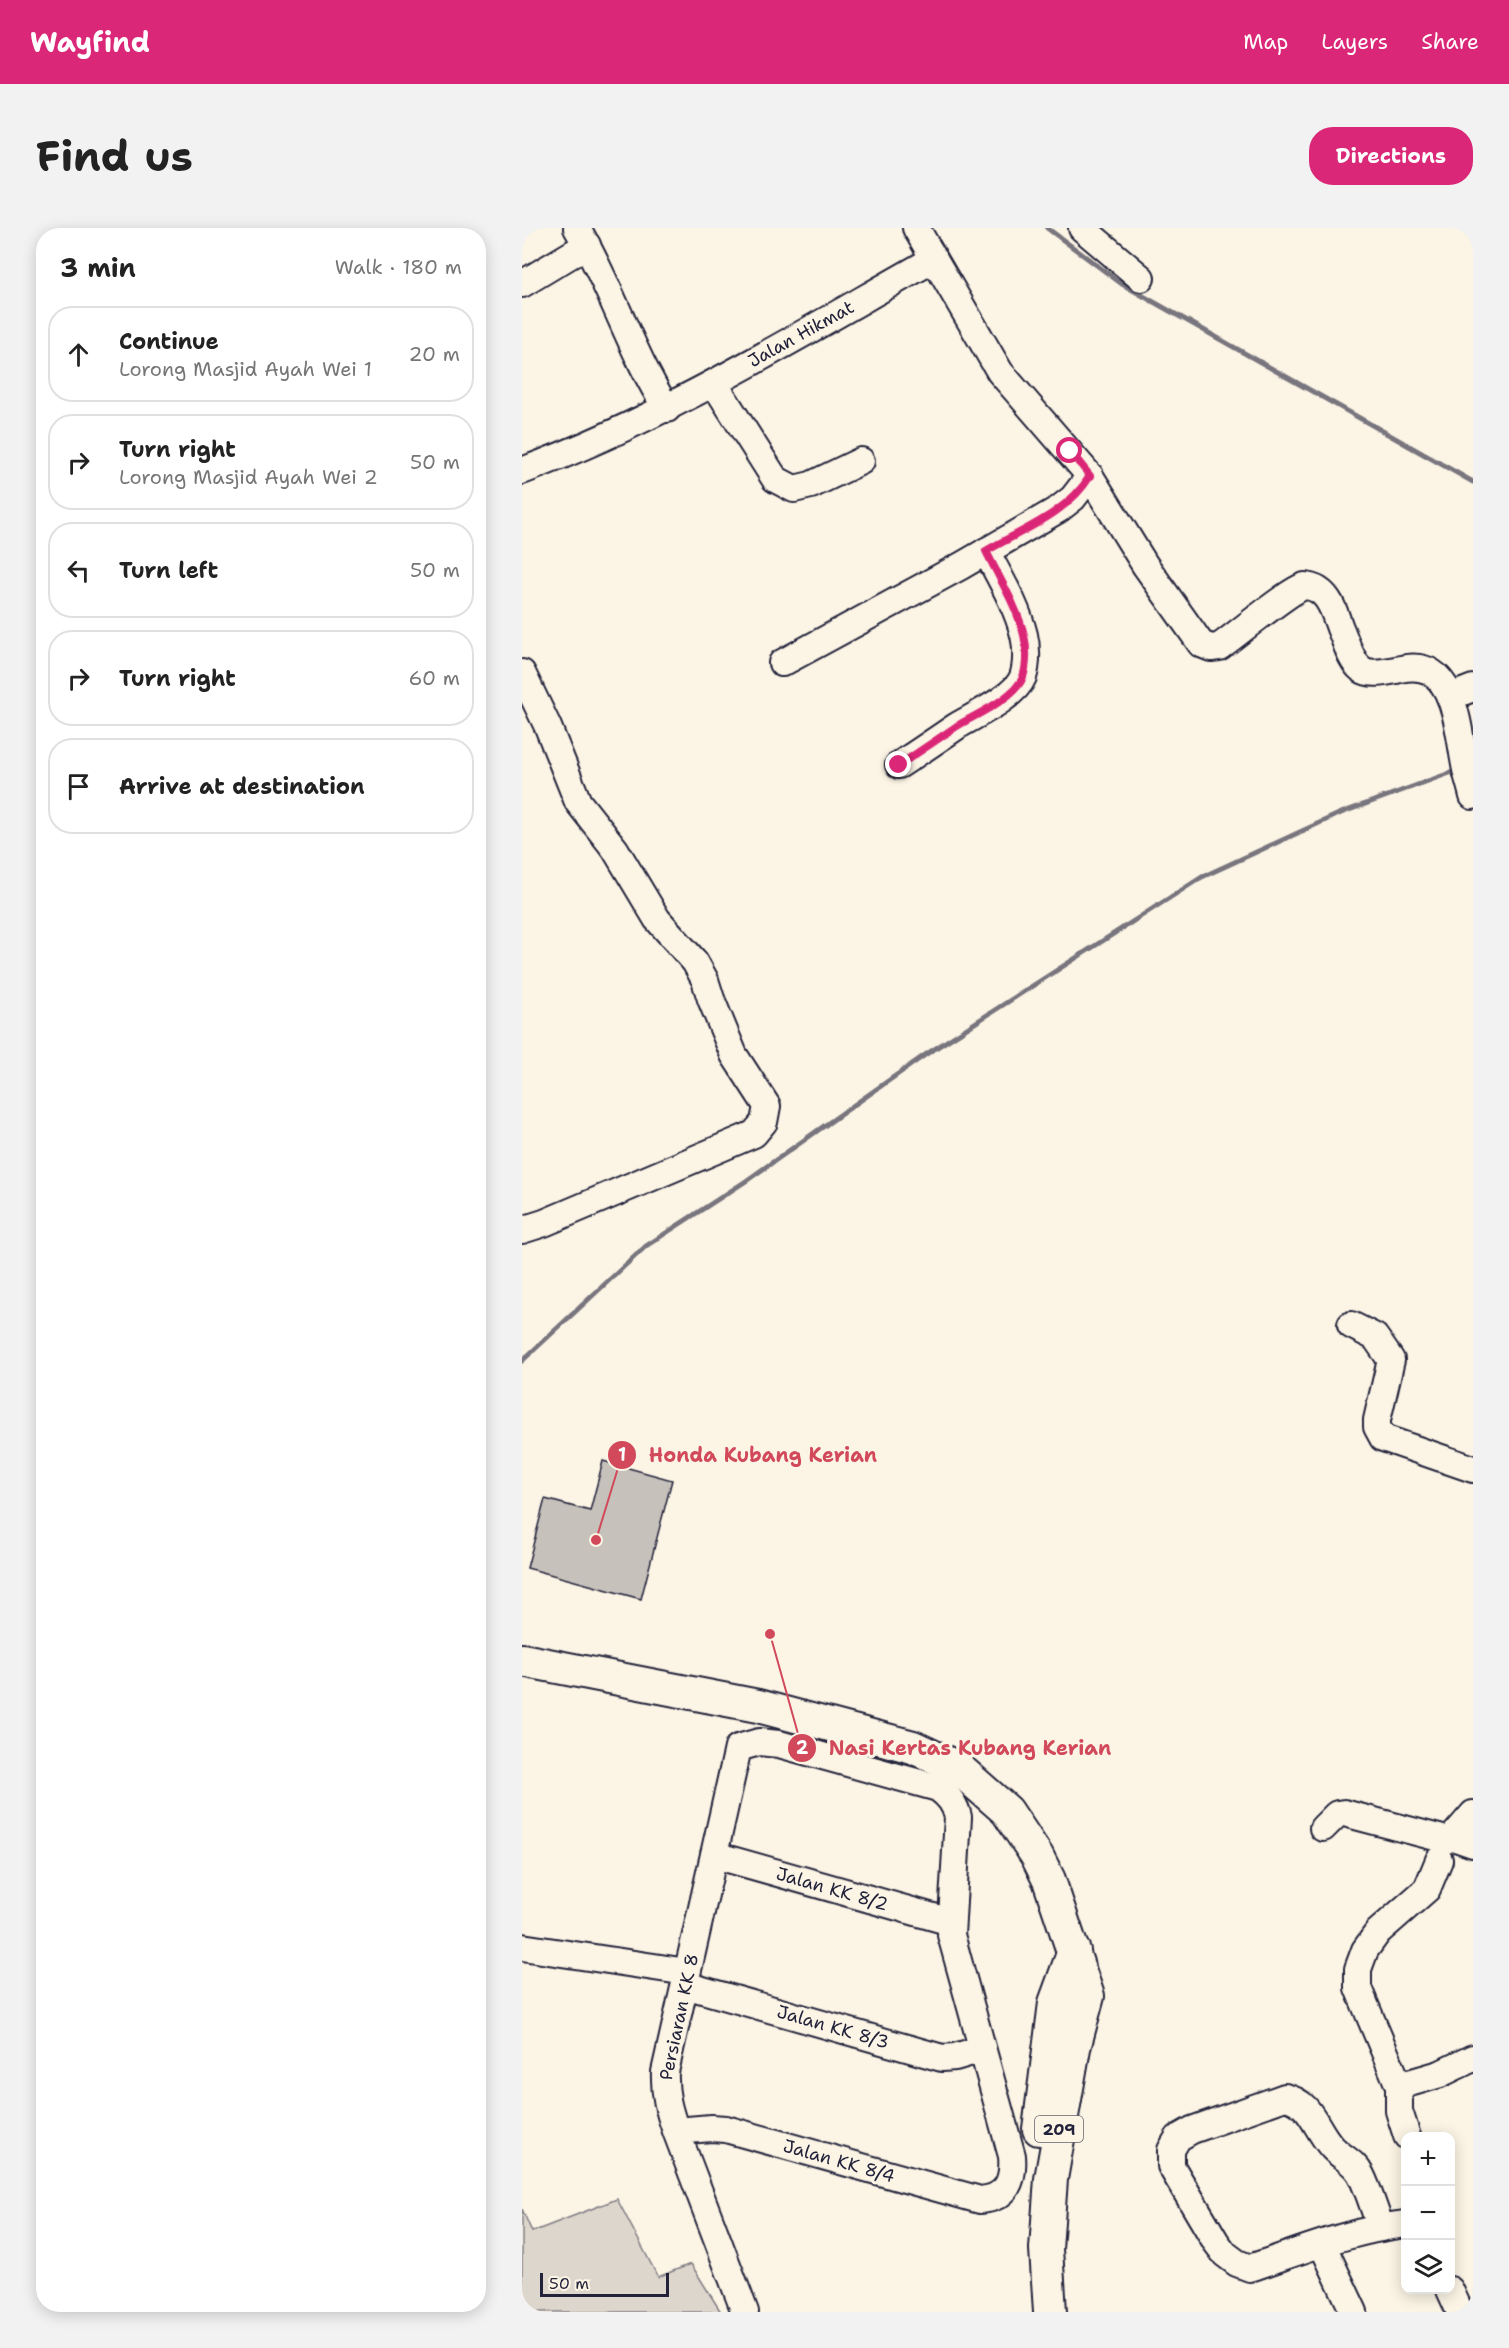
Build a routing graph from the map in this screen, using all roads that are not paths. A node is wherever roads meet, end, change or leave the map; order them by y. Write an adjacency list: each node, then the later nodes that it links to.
1 (916, 228): 4 (street)
2 (1082, 228): 5 (street)
3 (582, 236): 6 (street); 8 (street)
4 (934, 259): 7 (street, Jalan Hikmat); 11 (street)
5 (1141, 278)
6 (522, 284)
7 (714, 383): 8 (street, Jalan Hikmat); 9 (street)
8 (667, 409): 10 (street, Jalan Hikmat)
9 (861, 461)
10 (522, 471)
11 (1090, 476): 12 (street); 15 (street)
12 (986, 551): 13 (street); 16 (street)
13 (782, 663)
14 (522, 674): 18 (street)
15 (1462, 692): 17 (street)
16 (899, 765)
17 (1469, 777)
18 (522, 1230)
19 (1351, 1325): 20 (street)
20 (1473, 1469)
21 (522, 1660): 29 (main road, 209)
22 (1473, 1814): 24 (street)
23 (1323, 1828): 24 (street)
24 (1463, 1840)
25 (714, 1855): 27 (street, Jalan KK 8/2); 27 (street, Persiaran KK 8); 30 (street, Persiaran KK 8)
26 (1439, 1860): 33 (street)
27 (951, 1922): 31 (street)
28 (522, 1947): 30 (street, Jalan KK 8/3)
29 (1074, 1951): 40 (main road, 209); 41 (main road, 209)
30 (686, 1978): 31 (street, Jalan KK 8/3); 34 (street, Persiaran KK 8)
31 (982, 2049): 34 (street, Jalan KK 8/4)
32 (1473, 2058): 33 (street)
33 (1399, 2086): 35 (street)
34 (676, 2131): 39 (street, Persiaran KK 8)
35 (1406, 2132)
36 (1393, 2225): 37 (street); 37 (street)
37 (1322, 2244): 42 (street)
38 (1452, 2294): 43 (street)
39 (745, 2312)
40 (1030, 2312)
41 (1050, 2312)
42 (1354, 2312)
43 (1460, 2312)

